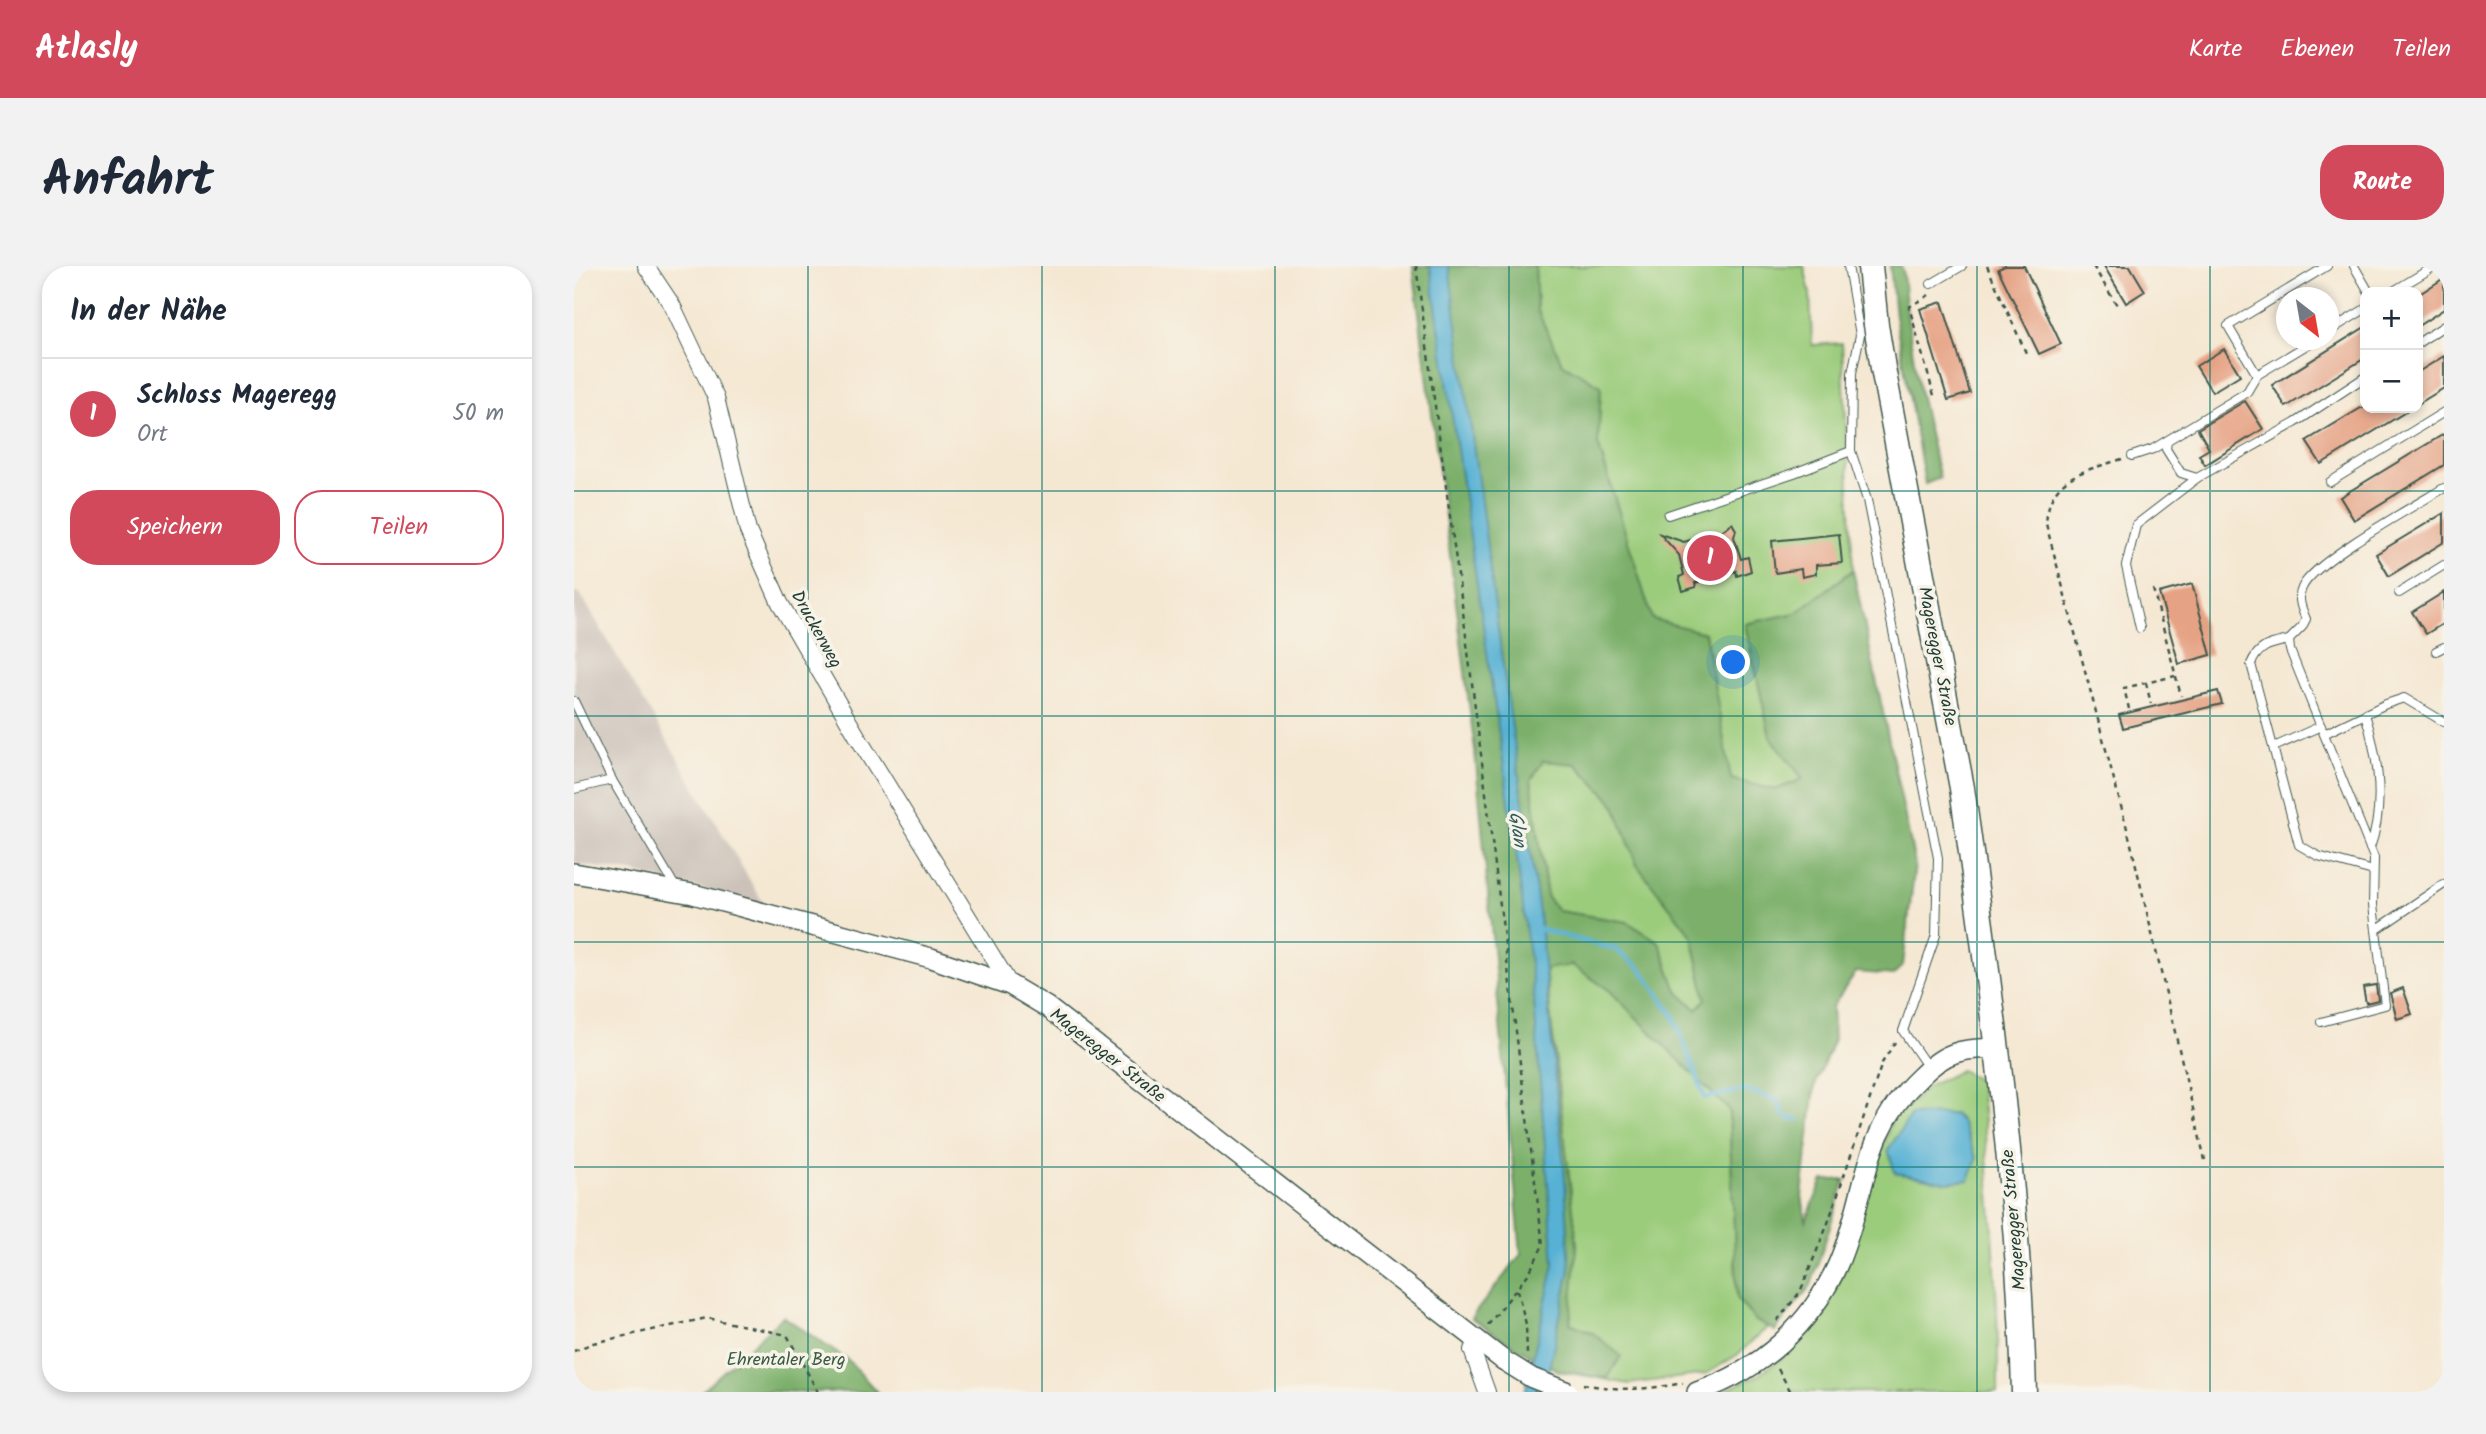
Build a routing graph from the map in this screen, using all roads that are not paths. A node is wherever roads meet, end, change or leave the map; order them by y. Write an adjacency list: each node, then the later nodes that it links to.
1 (646, 266): 43 (street, Druckerweg)
2 (1848, 266): 20 (lane)
3 (1870, 266): 45 (main road, Mageregger Straße)
4 (1962, 266): 8 (lane)
5 (2327, 266): 16 (lane)
6 (2354, 266): 9 (lane)
7 (2435, 266): 10 (lane)
8 (1931, 284)
9 (2366, 287)
10 (2400, 287)
11 (2360, 312): 12 (lane)
12 (2339, 325)
13 (2444, 326): 14 (lane)
14 (2423, 340)
15 (2298, 350): 16 (lane)
16 (2257, 375): 19 (lane)
17 (2360, 380): 22 (lane)
18 (2444, 412): 23 (lane)
19 (2167, 441): 21 (lane); 22 (lane)
20 (1851, 451): 25 (lane); 46 (lane)
21 (2132, 456)
22 (2197, 478): 28 (lane)
23 (2330, 482)
24 (2444, 488): 29 (lane)
25 (1668, 515)
26 (2444, 565): 27 (lane)
27 (2399, 593)
28 (2140, 628)
29 (2289, 640): 33 (lane); 34 (lane)
30 (574, 701): 35 (lane)
31 (2365, 714): 32 (lane); 33 (lane); 37 (lane)
32 (2444, 722)
33 (2322, 730): 34 (lane); 37 (lane)
34 (2274, 747): 38 (lane)
35 (612, 780): 36 (lane); 41 (lane)
36 (574, 789)
37 (2370, 848): 38 (lane)
38 (2373, 871): 42 (lane)
39 (574, 873): 41 (street, Mageregger Straße)
40 (2444, 884): 42 (lane)
41 (677, 891): 43 (street, Mageregger Straße)
42 (2376, 930): 44 (lane)
43 (1010, 985): 47 (street, Mageregger Straße)
44 (2321, 1022)
45 (1997, 1048): 46 (street); 51 (main road, Mageregger Straße)
46 (1929, 1069): 48 (street)
47 (1482, 1333): 49 (street, Mageregger Straße, bridge); 50 (street)
48 (1690, 1387)
49 (1574, 1388)
50 (1488, 1392)
51 (2024, 1392)

